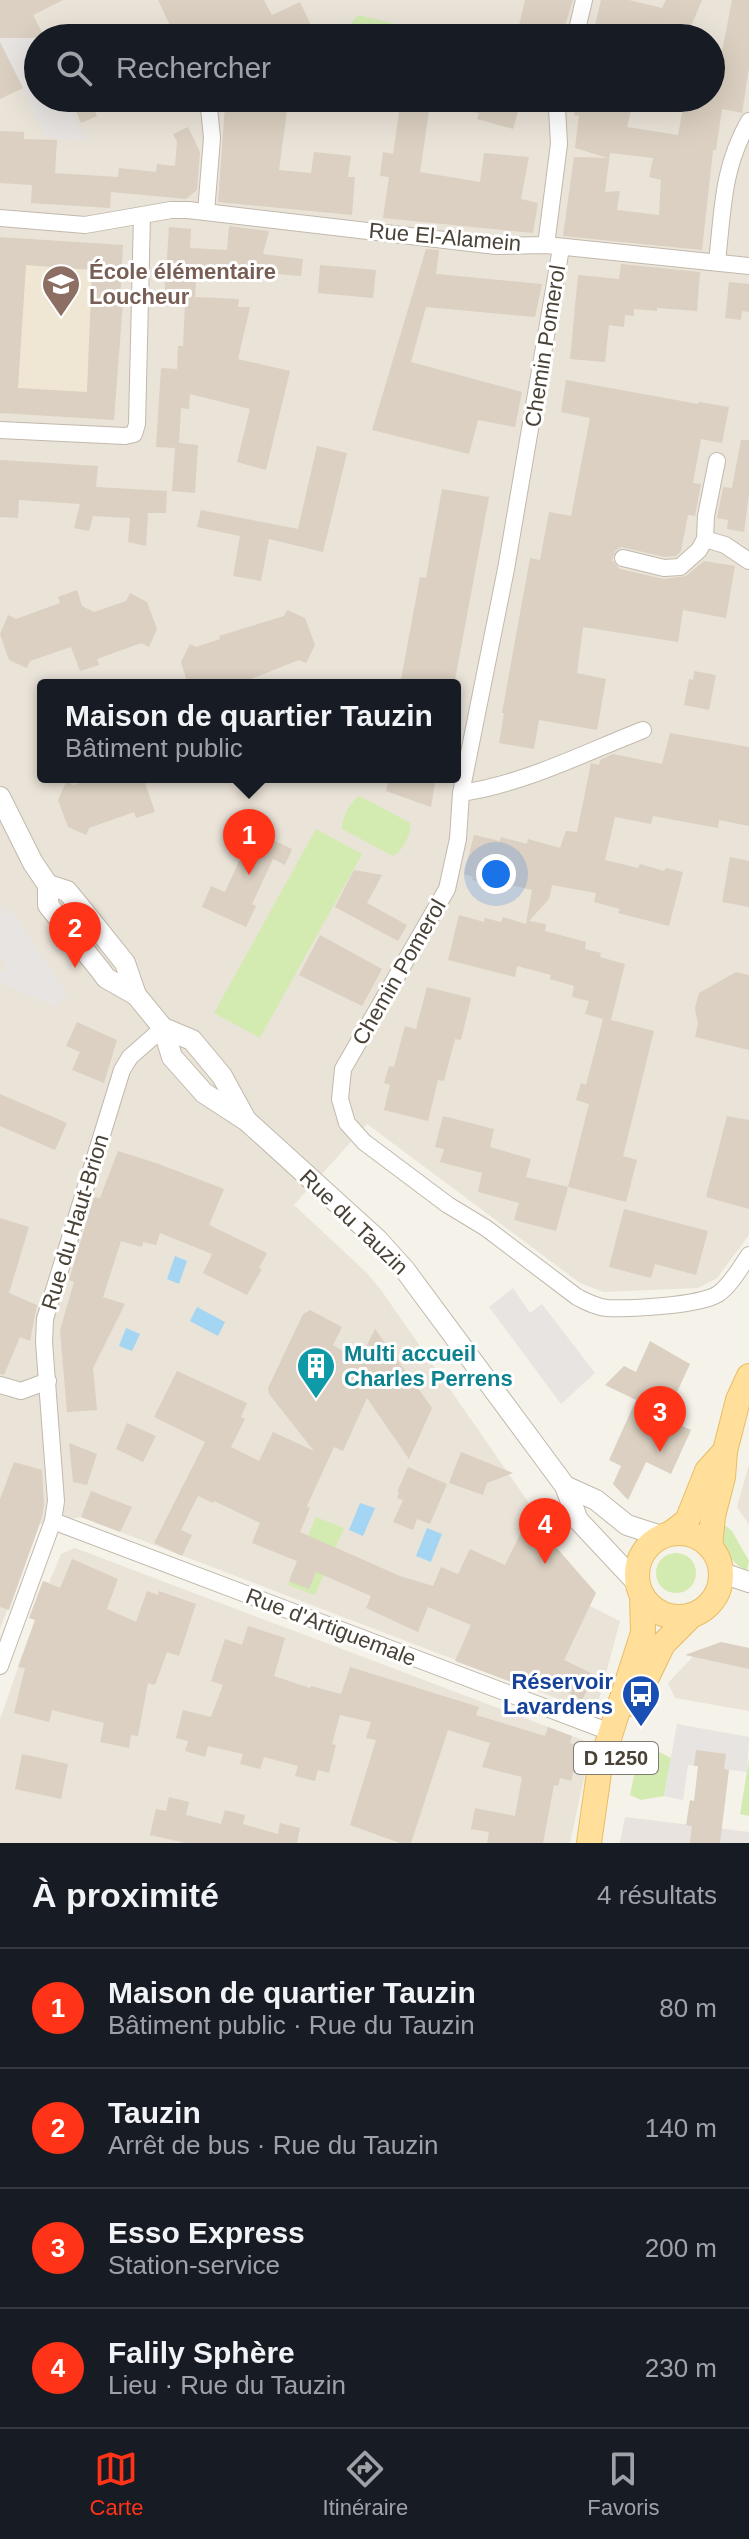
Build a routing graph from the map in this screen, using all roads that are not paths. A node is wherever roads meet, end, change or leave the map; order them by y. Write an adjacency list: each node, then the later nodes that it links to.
1 (584, 0): 2 (street)
2 (578, 24)
3 (211, 112): 6 (street)
4 (557, 112): 9 (street, Chemin Pomerol)
5 (749, 121): 10 (street)
6 (206, 212): 7 (street, Rue El-Alamein); 9 (street, Rue El-Alamein)
7 (142, 216): 8 (street, Rue El-Alamein); 12 (street)
8 (0, 218)
9 (553, 246): 10 (street, Rue El-Alamein); 18 (street, Chemin Pomerol)
10 (717, 262): 11 (street, Rue El-Alamein)
11 (749, 266)
12 (0, 430)
13 (717, 461): 14 (street)
14 (705, 539): 15 (street); 16 (street)
15 (623, 558)
16 (749, 561)
17 (643, 730): 18 (street)
18 (461, 793): 21 (street, Chemin Pomerol)
19 (0, 797): 20 (street, Rue du Tauzin)
20 (163, 1028): 23 (street, Rue du Haut-Brion); 26 (street, Rue du Tauzin)
21 (749, 1255)
22 (749, 1376): 25 (main road)
23 (48, 1381): 24 (street); 27 (street, Rue du Haut-Brion)
24 (0, 1385)
25 (725, 1451): 28 (main road); 29 (main road)
26 (565, 1486): 28 (street, Rue du Tauzin); 32 (street, Rue du Tauzin)
27 (53, 1521): 34 (street, Rue du Haut-Brion); 36 (street, Rue d'Artiguemale)
28 (666, 1534): 29 (main road); 32 (main road)
29 (710, 1546): 30 (main road)
30 (722, 1573): 31 (street); 33 (main road)
31 (749, 1582)
32 (639, 1590): 33 (main road); 36 (main road, D 1250)
33 (692, 1615): 37 (main road, D 1250)
34 (4, 1644): 35 (street, Rue du Haut-Brion)
35 (0, 1666)
36 (610, 1732): 37 (main road, D 1250)
37 (591, 1833)

